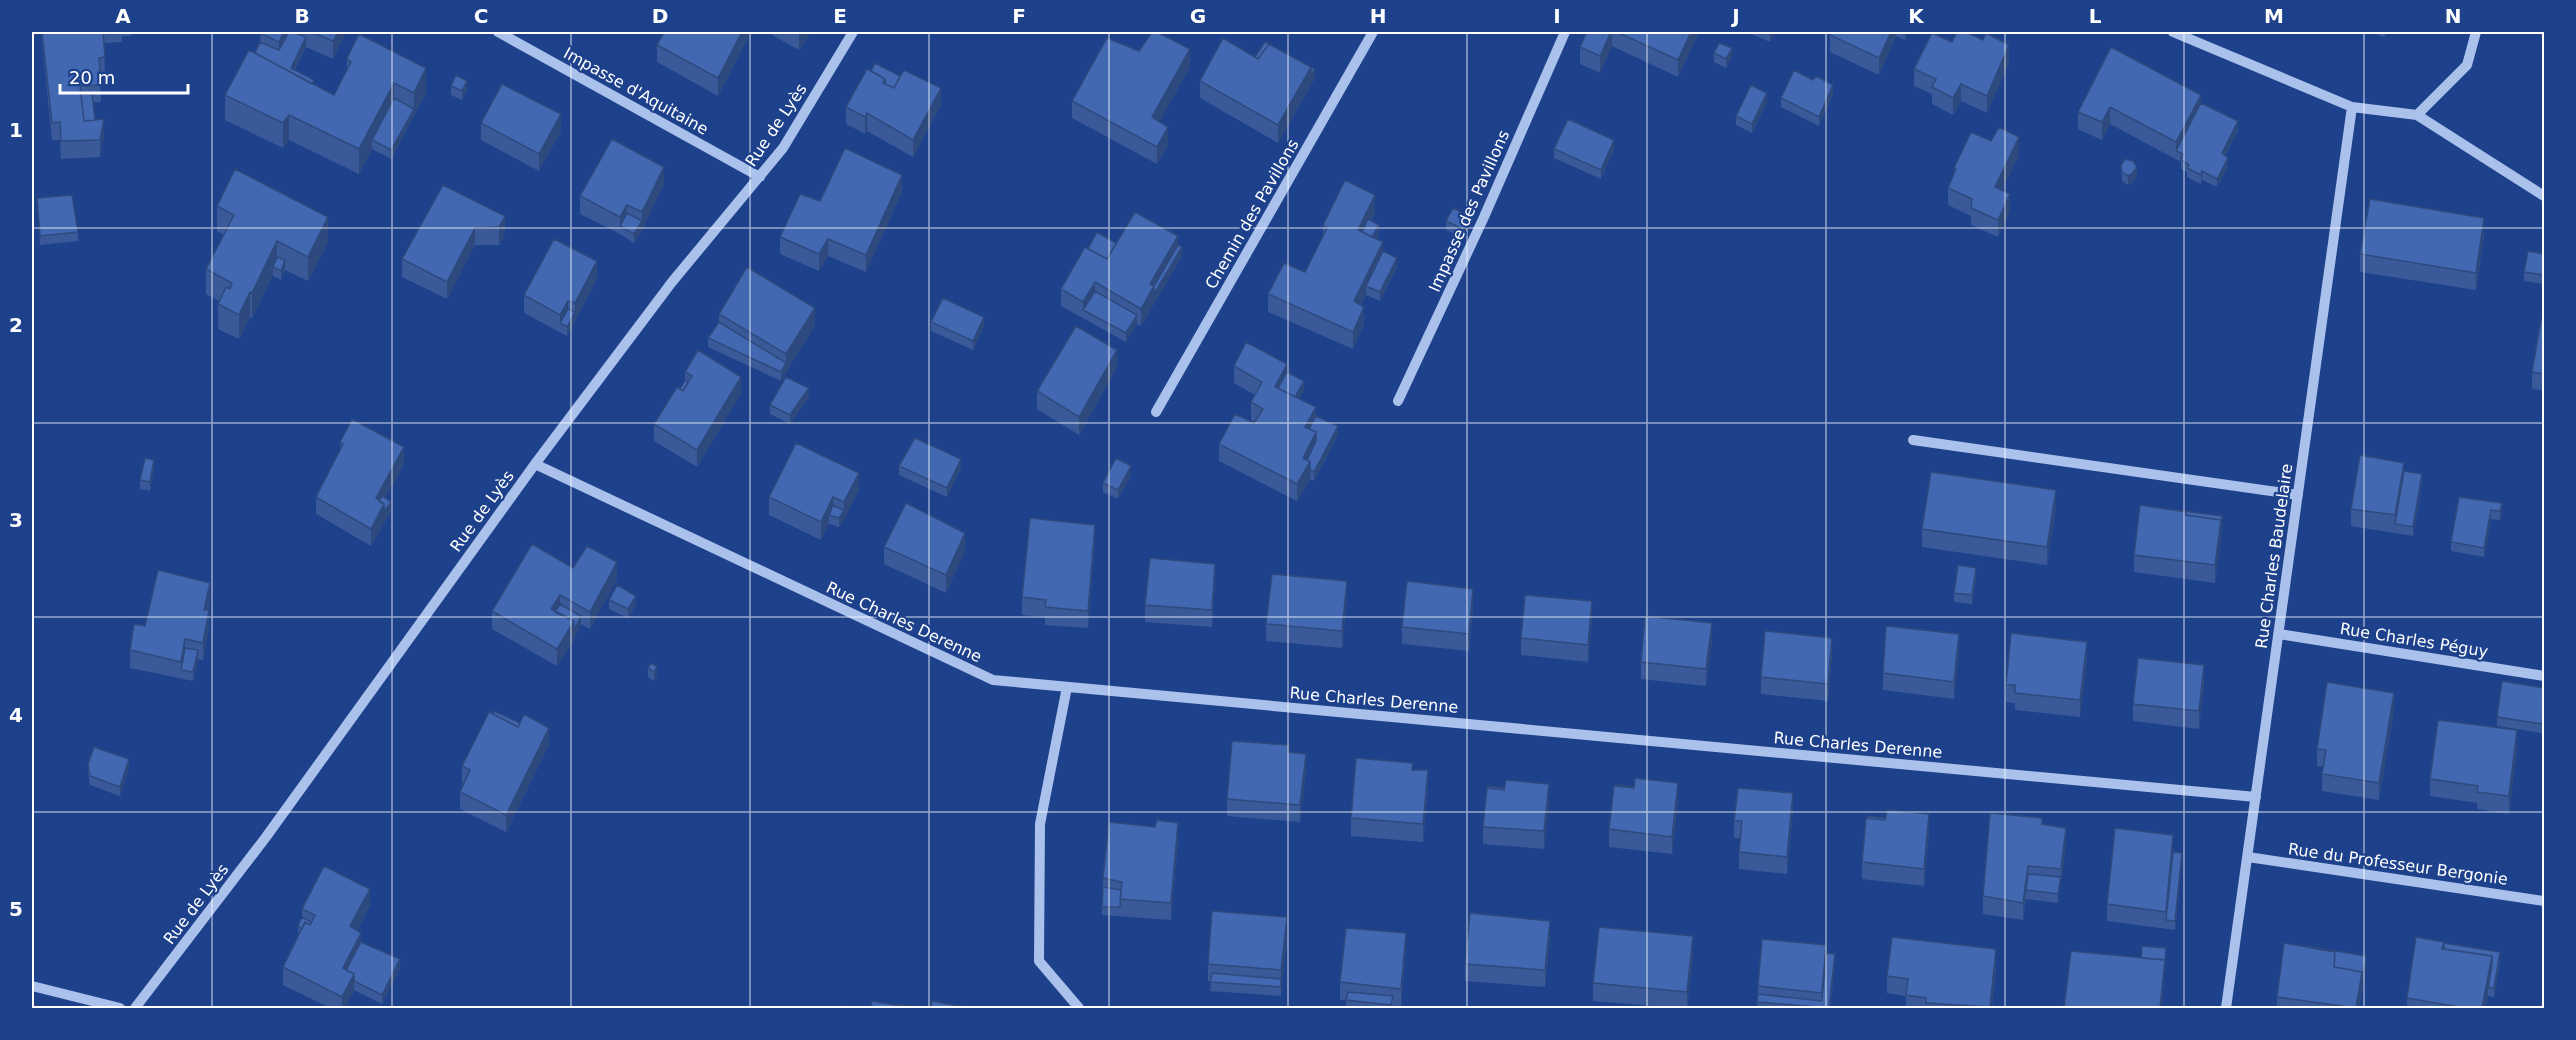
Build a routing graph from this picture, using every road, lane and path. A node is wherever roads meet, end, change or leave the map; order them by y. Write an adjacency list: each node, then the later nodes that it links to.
1 (498, 32): 9 (street, Impasse d'Aquitaine)
2 (853, 32): 9 (street, Rue de Lyès)
3 (1373, 32): 12 (street, Chemin des Pavillons)
4 (1565, 32): 11 (street, Impasse des Pavillons)
5 (2173, 32): 7 (street)
6 (2476, 32): 8 (street)
7 (2352, 107): 8 (street); 15 (street, Rue Charles Baudelaire)
8 (2417, 115): 10 (street)
9 (760, 177): 14 (street, Rue de Lyès)
10 (2544, 196)
11 (1398, 401)
12 (1156, 412)
13 (1913, 440): 15 (street)
14 (535, 464): 18 (street, Rue Charles Derenne); 24 (street, Rue de Lyès)
15 (2298, 495): 16 (street, Rue Charles Baudelaire)
16 (2279, 633): 17 (street, Rue Charles Péguy); 19 (street, Rue Charles Baudelaire)
17 (2544, 676)
18 (1067, 687): 19 (street, Rue Charles Derenne); 25 (street)
19 (2256, 797): 20 (street, Rue Charles Baudelaire)
20 (2248, 857): 21 (street, Rue du Professeur Bergonie); 26 (street, Rue Charles Baudelaire)
21 (2544, 901)
22 (32, 986): 23 (street)
23 (120, 1008)
24 (135, 1008)
25 (1079, 1008)
26 (2226, 1008)

